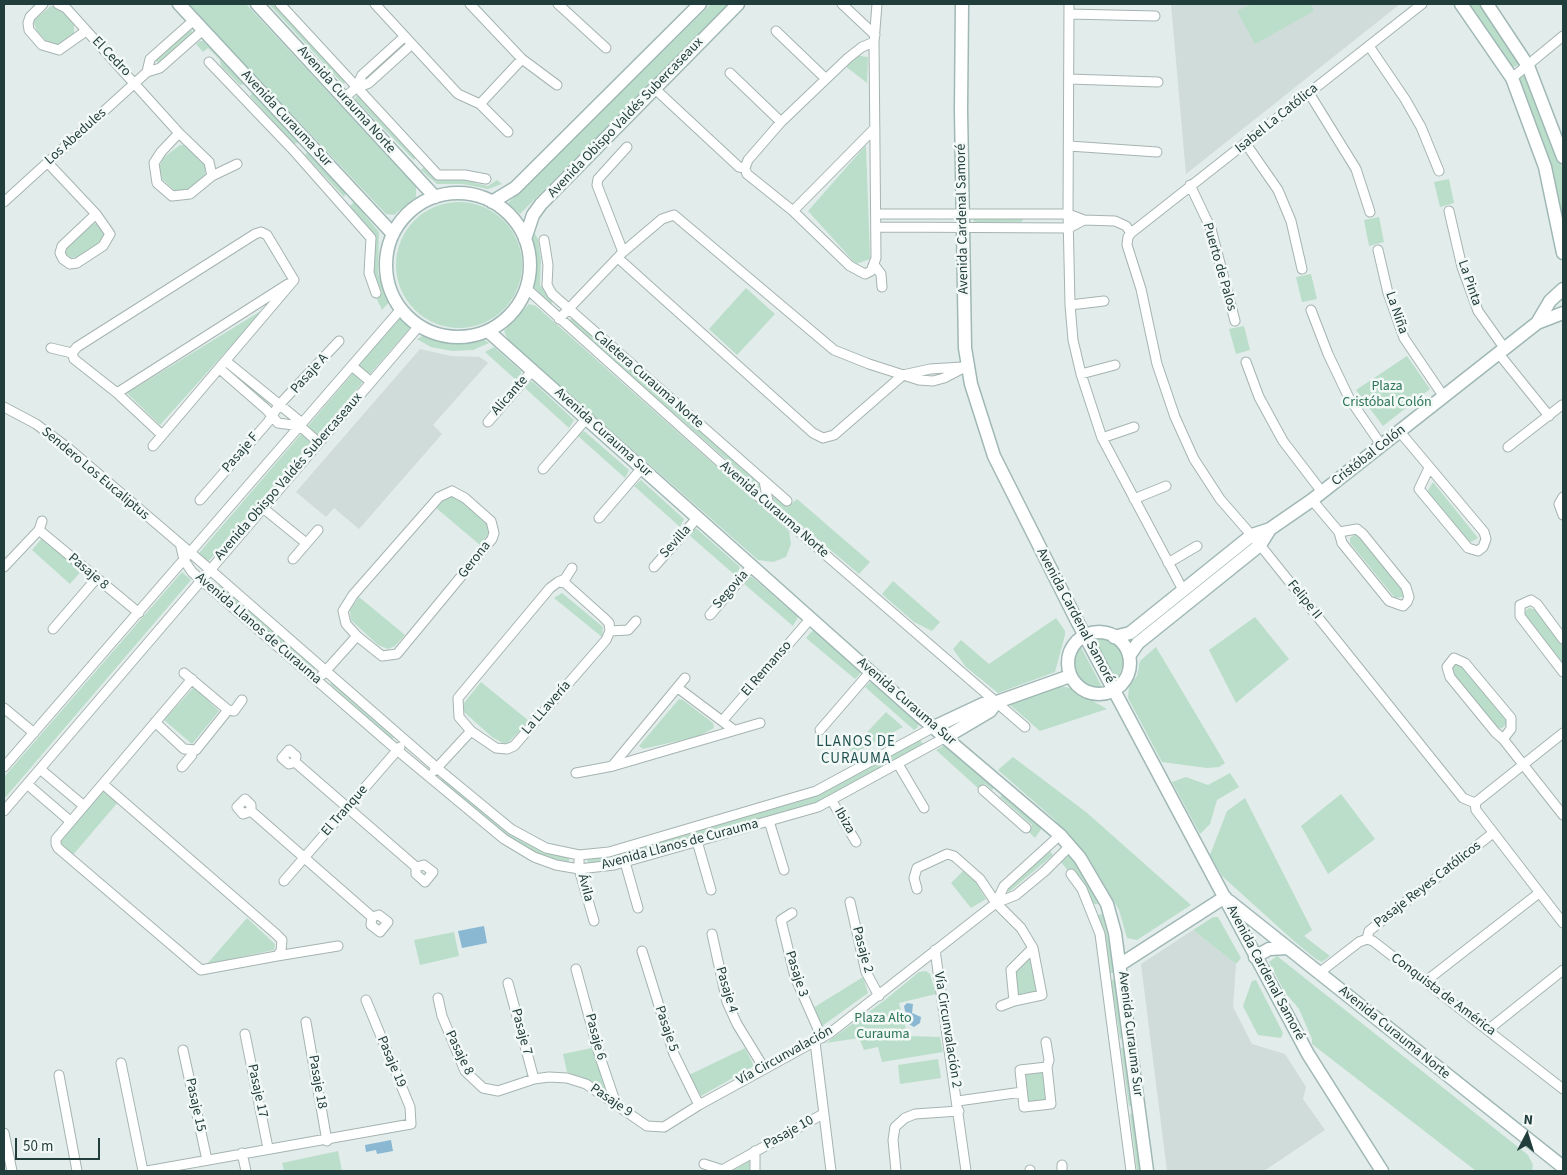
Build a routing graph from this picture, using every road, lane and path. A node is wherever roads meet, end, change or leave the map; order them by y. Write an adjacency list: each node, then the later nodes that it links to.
1 (43, 4): 22 (street, El Cedro)
2 (58, 4): 22 (street, El Cedro)
3 (179, 4): 20 (street, Avenida Curauma Sur)
4 (257, 4): 46 (street, Avenida Curauma Norte)
5 (280, 4): 41 (street)
6 (375, 4): 25 (street)
7 (470, 4): 30 (street)
8 (558, 4): 29 (street)
9 (700, 4): 71 (street, Avenida Obispo Valdés Subercaseaux)
10 (738, 4): 43 (street, Avenida Obispo Valdés Subercaseaux)
11 (842, 4): 26 (street)
12 (877, 4): 26 (street)
13 (962, 4): 79 (street, Avenida Cardenal Samoré)
14 (1069, 4): 18 (street)
15 (1422, 4): 28 (street, Isabel La Católica)
16 (1461, 4): 35 (street)
17 (1487, 4): 32 (street)
18 (1069, 14): 19 (street); 37 (street)
19 (1155, 16)
20 (194, 20): 21 (street, Avenida Curauma Sur); 33 (street, Los Abedules)
21 (203, 30): 33 (street, Los Abedules); 40 (street, Avenida Curauma Sur)
22 (86, 31): 38 (street, El Cedro)
23 (776, 31): 36 (street)
24 (1563, 36): 32 (street)
25 (404, 37): 27 (street); 41 (street)
26 (874, 39): 36 (street); 49 (street)
27 (412, 45): 41 (street); 47 (street)
28 (1369, 46): 44 (street, Isabel La Católica); 64 (street)
29 (606, 48)
30 (522, 59): 42 (street); 47 (street)
31 (209, 62): 45 (street)
32 (1528, 66): 35 (street); 58 (street)
33 (147, 72): 38 (street, Los Abedules)
34 (730, 73): 48 (street)
35 (1512, 78): 88 (street)
36 (826, 79): 48 (street)
37 (1069, 79): 39 (street); 54 (street)
38 (135, 82): 51 (street, El Cedro); 60 (street, Los Abedules)
39 (1158, 82)
40 (254, 84): 45 (street); 52 (street, Avenida Curauma Sur)
41 (361, 84): 46 (street); 59 (street)
42 (557, 86)
43 (654, 88): 62 (street); 85 (street, Avenida Obispo Valdés Subercaseaux)
44 (1309, 93): 53 (street, Isabel La Católica); 75 (street)
45 (240, 95): 56 (street)
46 (345, 97): 63 (street, Avenida Curauma Norte)
47 (480, 104): 50 (street)
48 (781, 122): 62 (street)
49 (875, 128): 73 (street); 77 (street)
50 (508, 132)
51 (179, 133): 65 (street); 65 (street)
52 (308, 142): 56 (street); 68 (street, Avenida Curauma Sur)
53 (1246, 144): 67 (street, Isabel La Católica); 91 (street)
54 (1069, 146): 57 (street); 78 (street)
55 (627, 147): 89 (street)
56 (296, 152): 72 (street)
57 (1157, 152)
58 (1563, 157)
59 (423, 159): 63 (street); 66 (street)
60 (48, 163): 70 (street, Los Abedules); 76 (street)
61 (237, 164): 65 (street)
62 (745, 168): 73 (street)
63 (410, 170): 69 (street, Avenida Curauma Norte)
64 (1439, 172)
65 (212, 176)
66 (486, 179)
67 (1190, 186): 83 (street, Isabel La Católica); 104 (street, Puerto de Palos)
68 (355, 194): 72 (street); 84 (street, Avenida Curauma Sur)
69 (435, 197): 71 (street); 84 (street)
70 (4, 202)
71 (492, 202): 85 (street)
72 (343, 205): 96 (street)
73 (793, 211): 90 (street)
74 (1449, 211): 110 (street, La Pinta)
75 (1370, 212)
76 (96, 214): 76 (street)
77 (878, 214): 79 (street); 81 (street)
78 (1068, 214): 79 (street); 80 (street); 82 (street)
79 (962, 220): 81 (street); 82 (street); 116 (street, Avenida Cardenal Samoré)
80 (1084, 220): 82 (street); 83 (street)
81 (878, 227): 90 (street)
82 (1069, 228): 98 (street)
83 (1131, 233): 160 (street, Felipe II)
84 (393, 234): 99 (street)
85 (525, 239): 94 (street)
86 (544, 240): 100 (street, Caletera Curauma Norte)
87 (1378, 250): 123 (street, La Niña)
88 (1563, 253)
89 (620, 255): 100 (street); 120 (street); 120 (street)
90 (875, 266): 93 (street)
91 (1302, 269)
92 (294, 280): 111 (street); 112 (street); 122 (street)
93 (882, 287)
94 (526, 288): 103 (street, Avenida Curauma Norte); 107 (street)
95 (1563, 289): 105 (street, Cristóbal Colón)
96 (376, 293)
97 (1104, 301): 98 (street)
98 (1070, 305): 119 (street)
99 (401, 309): 106 (street); 115 (street, Avenida Obispo Valdés Subercaseaux)
100 (568, 309): 103 (street); 143 (street, Caletera Curauma Norte)
101 (1311, 310): 138 (street)
102 (1563, 312): 105 (street, Cristóbal Colón)
103 (559, 319): 150 (street, Avenida Curauma Norte)
104 (1235, 321)
105 (1536, 323): 110 (street, Cristóbal Colón)
106 (419, 326): 107 (street); 121 (street, Avenida Obispo Valdés Subercaseaux)
107 (488, 331): 118 (street, Avenida Curauma Sur)
108 (339, 341): 124 (street, Pasaje A)
109 (51, 348): 111 (street)
110 (1502, 351): 123 (street, Cristóbal Colón); 128 (street, La Pinta)
111 (72, 353): 122 (street)
112 (227, 362): 117 (street); 124 (street)
113 (1246, 362): 145 (street)
114 (1115, 365): 119 (street)
115 (352, 366): 121 (street); 131 (street, Avenida Obispo Valdés Subercaseaux)
116 (967, 366): 120 (street); 185 (street, Avenida Cardenal Samoré)
117 (220, 369): 127 (street); 134 (street)
118 (533, 370): 129 (street, Avenida Curauma Sur); 130 (street, Alicante)
119 (1081, 374): 135 (street)
120 (903, 375)
121 (371, 382): 136 (street, Avenida Obispo Valdés Subercaseaux)
122 (117, 393): 134 (street)
123 (1444, 397): 133 (street, Cristóbal Colón)
124 (279, 405): 127 (street, Pasaje F); 131 (street)
125 (1562, 406): 128 (street)
126 (4, 407): 164 (street, Sendero Los Eucaliptus)
127 (270, 416): 131 (street); 148 (street, Pasaje F)
128 (1549, 416): 139 (street)
129 (587, 418): 140 (street, Avenida Curauma Sur); 142 (street)
130 (488, 422)
131 (301, 425): 136 (street); 165 (street, Avenida Obispo Valdés Subercaseaux)
132 (1134, 427): 135 (street)
133 (1400, 432): 138 (street, Cristóbal Colón); 141 (street)
134 (162, 435): 137 (street)
135 (1102, 438): 147 (street)
136 (319, 443): 151 (street, Avenida Obispo Valdés Subercaseaux)
137 (153, 446)
138 (1382, 446): 145 (street, Cristóbal Colón)
139 (1508, 447)
140 (642, 468): 153 (street, Avenida Curauma Sur); 154 (street)
141 (1429, 468): 141 (street)
142 (543, 469)
143 (764, 481): 149 (street, Caletera Curauma Norte); 150 (street)
144 (1166, 486): 147 (street)
145 (1317, 496): 156 (street, Cristóbal Colón); 159 (street)
146 (1563, 497): 152 (street)
147 (1134, 498): 168 (street)
148 (200, 500)
149 (787, 501)
150 (769, 506): 200 (street, Avenida Curauma Norte)
151 (263, 508): 161 (street); 173 (street, Avenida Obispo Valdés Subercaseaux)
152 (1563, 515)
153 (698, 517): 169 (street, Avenida Curauma Sur); 171 (street, Sevilla)
154 (599, 518)
155 (42, 520): 157 (street)
156 (1270, 529): 160 (street, Cristóbal Colón); 162 (street, Cristóbal Colón)
157 (39, 530): 170 (street); 174 (street, Pasaje 8)
158 (318, 530): 161 (street)
159 (1339, 532): 159 (street)
160 (1252, 535): 162 (street, Felipe II); 177 (street, Cristóbal Colón)
161 (306, 543): 166 (street)
162 (1260, 545): 188 (street, Cristóbal Colón); 234 (street, Felipe II)
163 (1197, 546): 168 (street)
164 (181, 547): 165 (street, Avenida Llanos de Curauma); 167 (street, Avenida Llanos de Curauma)
165 (190, 553): 167 (street, Avenida Obispo Valdés Subercaseaux); 173 (street, Avenida Llanos de Curauma)
166 (293, 559)
167 (184, 560): 175 (street, Avenida Llanos de Curauma); 178 (street, Avenida Obispo Valdés Subercaseaux)
168 (1168, 563): 177 (street)
169 (752, 566): 179 (street, Segovia); 180 (street, Avenida Curauma Sur)
170 (4, 567)
171 (654, 567)
172 (572, 568): 176 (street, La LLavería)
173 (210, 570): 175 (street, Avenida Obispo Valdés Subercaseaux); 189 (street, Avenida Llanos de Curauma)
174 (96, 579): 178 (street, Pasaje 8); 182 (street)
175 (201, 580): 196 (street, Avenida Llanos de Curauma); 225 (street, Avenida Obispo Valdés Subercaseaux)
176 (558, 582): 183 (street); 210 (street, La LLavería)
177 (1183, 590): 186 (street, Cristóbal Colón)
178 (138, 613): 211 (street, Avenida Obispo Valdés Subercaseaux)
179 (710, 615)
180 (811, 618): 190 (street, Avenida Curauma Sur); 203 (street, El Remanso)
181 (636, 621): 183 (street)
182 (53, 629)
183 (610, 631): 210 (street, La LLavería)
184 (357, 636): 184 (street, Gerona); 189 (street)
185 (1084, 636): 186 (street); 193 (street); 198 (street, Avenida Cardenal Samoré)
186 (1114, 637): 188 (street)
187 (1563, 638): 191 (street)
188 (1129, 656): 198 (street)
189 (326, 671): 196 (street); 215 (street, Avenida Llanos de Curauma)
190 (871, 671): 206 (street, Avenida Curauma Sur); 209 (street)
191 (1563, 672)
192 (184, 673): 195 (street)
193 (1070, 676): 198 (street); 200 (street, Avenida Llanos de Curauma)
194 (685, 678): 197 (street)
195 (192, 679): 202 (street); 204 (street)
196 (317, 680): 217 (street, Avenida Llanos de Curauma)
197 (678, 688): 203 (street); 221 (street)
198 (1114, 690): 260 (street, Avenida Cardenal Samoré)
199 (242, 700): 202 (street)
200 (996, 702): 206 (street, Avenida Llanos de Curauma); 207 (street, Avenida Curauma Norte); 213 (street, Avenida Llanos de Curauma)
201 (4, 708): 211 (street)
202 (228, 710): 216 (street)
203 (723, 720): 208 (street)
204 (155, 722): 216 (street); 229 (street)
205 (760, 723): 208 (street)
206 (934, 727): 213 (street, Avenida Curauma Sur); 249 (street, Avenida Llanos de Curauma)
207 (1025, 727)
208 (734, 730): 221 (street)
209 (820, 730)
210 (471, 731): 224 (street)
211 (34, 733): 222 (street, Avenida Obispo Valdés Subercaseaux)
212 (1563, 734): 220 (street)
213 (946, 737): 219 (street, Avenida Llanos de Curauma); 230 (street, Avenida Curauma Sur)
214 (1503, 739): 214 (street); 220 (street)
215 (405, 741): 217 (street, El Tranque); 224 (street, Avenida Llanos de Curauma)
216 (192, 750): 223 (street)
217 (397, 750): 227 (street, Avenida Llanos de Curauma); 236 (street, El Tranque)
218 (295, 762): 236 (street)
219 (898, 764): 233 (street, Avenida Llanos de Curauma); 237 (street)
220 (1523, 765): 234 (street); 240 (street)
221 (613, 766): 226 (street)
222 (4, 767)
223 (182, 768)
224 (437, 768): 227 (street); 249 (street, Avenida Llanos de Curauma)
225 (40, 769): 228 (street, Avenida Obispo Valdés Subercaseaux); 235 (street)
226 (576, 773)
227 (429, 777): 253 (street, Avenida Llanos de Curauma)
228 (27, 784): 238 (street, Avenida Obispo Valdés Subercaseaux); 242 (street)
229 (103, 784): 235 (street); 277 (street)
230 (1003, 786): 232 (street); 245 (street, Avenida Curauma Sur)
231 (983, 790): 232 (street)
232 (992, 798): 243 (street)
233 (832, 800): 241 (street, Avenida Llanos de Curauma); 247 (street, Ibiza)
234 (1475, 803): 244 (street, Felipe II)
235 (84, 806): 242 (street)
236 (348, 808): 250 (street, El Tranque); 252 (street)
237 (924, 808)
238 (4, 811)
239 (250, 811): 250 (street)
240 (1563, 815)
241 (769, 820): 246 (street, Avenida Llanos de Curauma); 254 (street)
242 (70, 821): 277 (street)
243 (1026, 828)
244 (1493, 833): 259 (street, Felipe II); 271 (street, Pasaje Reyes Católicos)
245 (1060, 835): 248 (street, Avenida Curauma Sur); 262 (street)
246 (697, 841): 251 (street, Avenida Llanos de Curauma); 258 (street)
247 (856, 842)
248 (1070, 846): 262 (street); 263 (street, Avenida Curauma Sur)
249 (579, 855): 253 (street, Ávila)
250 (305, 858): 256 (street, El Tranque); 267 (street)
251 (625, 862): 253 (street, Avenida Llanos de Curauma); 264 (street)
252 (416, 867)
253 (579, 869): 268 (street, Ávila)
254 (784, 870)
255 (1071, 874): 265 (street)
256 (284, 881)
257 (918, 889): 262 (street)
258 (711, 890)
259 (1539, 893): 269 (street, Felipe II); 284 (street)
260 (1225, 898): 274 (street, Avenida Curauma Norte); 278 (street, Avenida Cardenal Samoré); 280 (street)
261 (850, 902): 286 (street, Pasaje 2)
262 (996, 903): 273 (street); 275 (street, Vía Circunvalación)
263 (1107, 904): 265 (street); 280 (street, Avenida Curauma Sur)
264 (638, 908)
265 (1092, 910): 283 (street)
266 (792, 913): 294 (street, Pasaje 3)
267 (372, 917)
268 (594, 920)
269 (1563, 923)
270 (712, 934): 301 (street, Pasaje 4)
271 (1367, 939): 282 (street); 284 (street, Conquista de América)
272 (338, 946): 277 (street)
273 (1033, 948): 289 (street); 289 (street)
274 (1288, 948): 278 (street); 282 (street, Avenida Curauma Norte)
275 (935, 950): 286 (street, Vía Circunvalación); 307 (street, Vía Circunvalación 2)
276 (642, 951): 309 (street, Pasaje 5)
277 (277, 956)
278 (1255, 957): 336 (street, Avenida Cardenal Samoré)
279 (576, 969): 308 (street, Pasaje 6)
280 (1122, 969): 283 (street); 296 (street, Avenida Curauma Sur)
281 (1563, 970): 292 (street)
282 (1319, 973): 322 (street, Avenida Curauma Norte)
283 (1106, 977): 297 (street)
284 (1426, 981): 292 (street, Conquista de América)
285 (508, 984): 303 (street, Pasaje 7)
286 (879, 996): 294 (street, Vía Circunvalación)
287 (438, 998): 305 (street, Pasaje 8)
288 (366, 1000): 316 (street, Pasaje 19)
289 (1014, 1001): 290 (street)
290 (1001, 1006)
291 (306, 1022): 316 (street, Pasaje 18)
292 (1488, 1029): 304 (street, Conquista de América)
293 (245, 1034): 317 (street, Pasaje 17)
294 (818, 1040): 301 (street, Vía Circunvalación); 313 (street, Pasaje 10)
295 (1046, 1042): 300 (street)
296 (1131, 1042): 297 (street); 310 (street, Avenida Curauma Sur)
297 (1115, 1044): 312 (street)
298 (184, 1050): 320 (street, Pasaje 15)
299 (121, 1063): 327 (street)
300 (1046, 1067): 306 (street); 306 (street)
301 (764, 1068): 309 (street, Vía Circunvalación)
302 (59, 1075): 326 (street)
303 (534, 1080): 305 (street, Pasaje 9); 308 (street, Pasaje 9)
304 (1563, 1089)
305 (498, 1091)
306 (1022, 1092): 307 (street)
307 (958, 1101): 311 (street, Vía Circunvalación 2)
308 (616, 1104): 314 (street, Pasaje 9)
309 (699, 1105): 314 (street, Vía Circunvalación)
310 (1140, 1109): 312 (street); 335 (street, Avenida Curauma Sur)
311 (959, 1111): 332 (street); 333 (street, Vía Circunvalación 2)
312 (1123, 1112): 334 (street)
313 (823, 1114): 318 (street, Pasaje 10); 331 (street, Pasaje 10)
314 (664, 1127)
315 (4, 1133): 325 (street)
316 (327, 1141): 317 (street)
317 (268, 1148): 319 (street)
318 (755, 1151): 324 (street, Pasaje 10); 330 (street, Pasaje 10)
319 (242, 1153): 320 (street); 329 (street)
320 (207, 1160): 323 (street)
321 (704, 1164): 324 (street, Pasaje 10)
322 (1558, 1165)
323 (179, 1168): 328 (street)
324 (725, 1170)
325 (12, 1171)
326 (77, 1171)
327 (143, 1171)
328 (147, 1171)
329 (246, 1171)
330 (755, 1171)
331 (831, 1171)
332 (896, 1171)
333 (966, 1171)
334 (1131, 1171)
335 (1148, 1171)
336 (1382, 1171)

